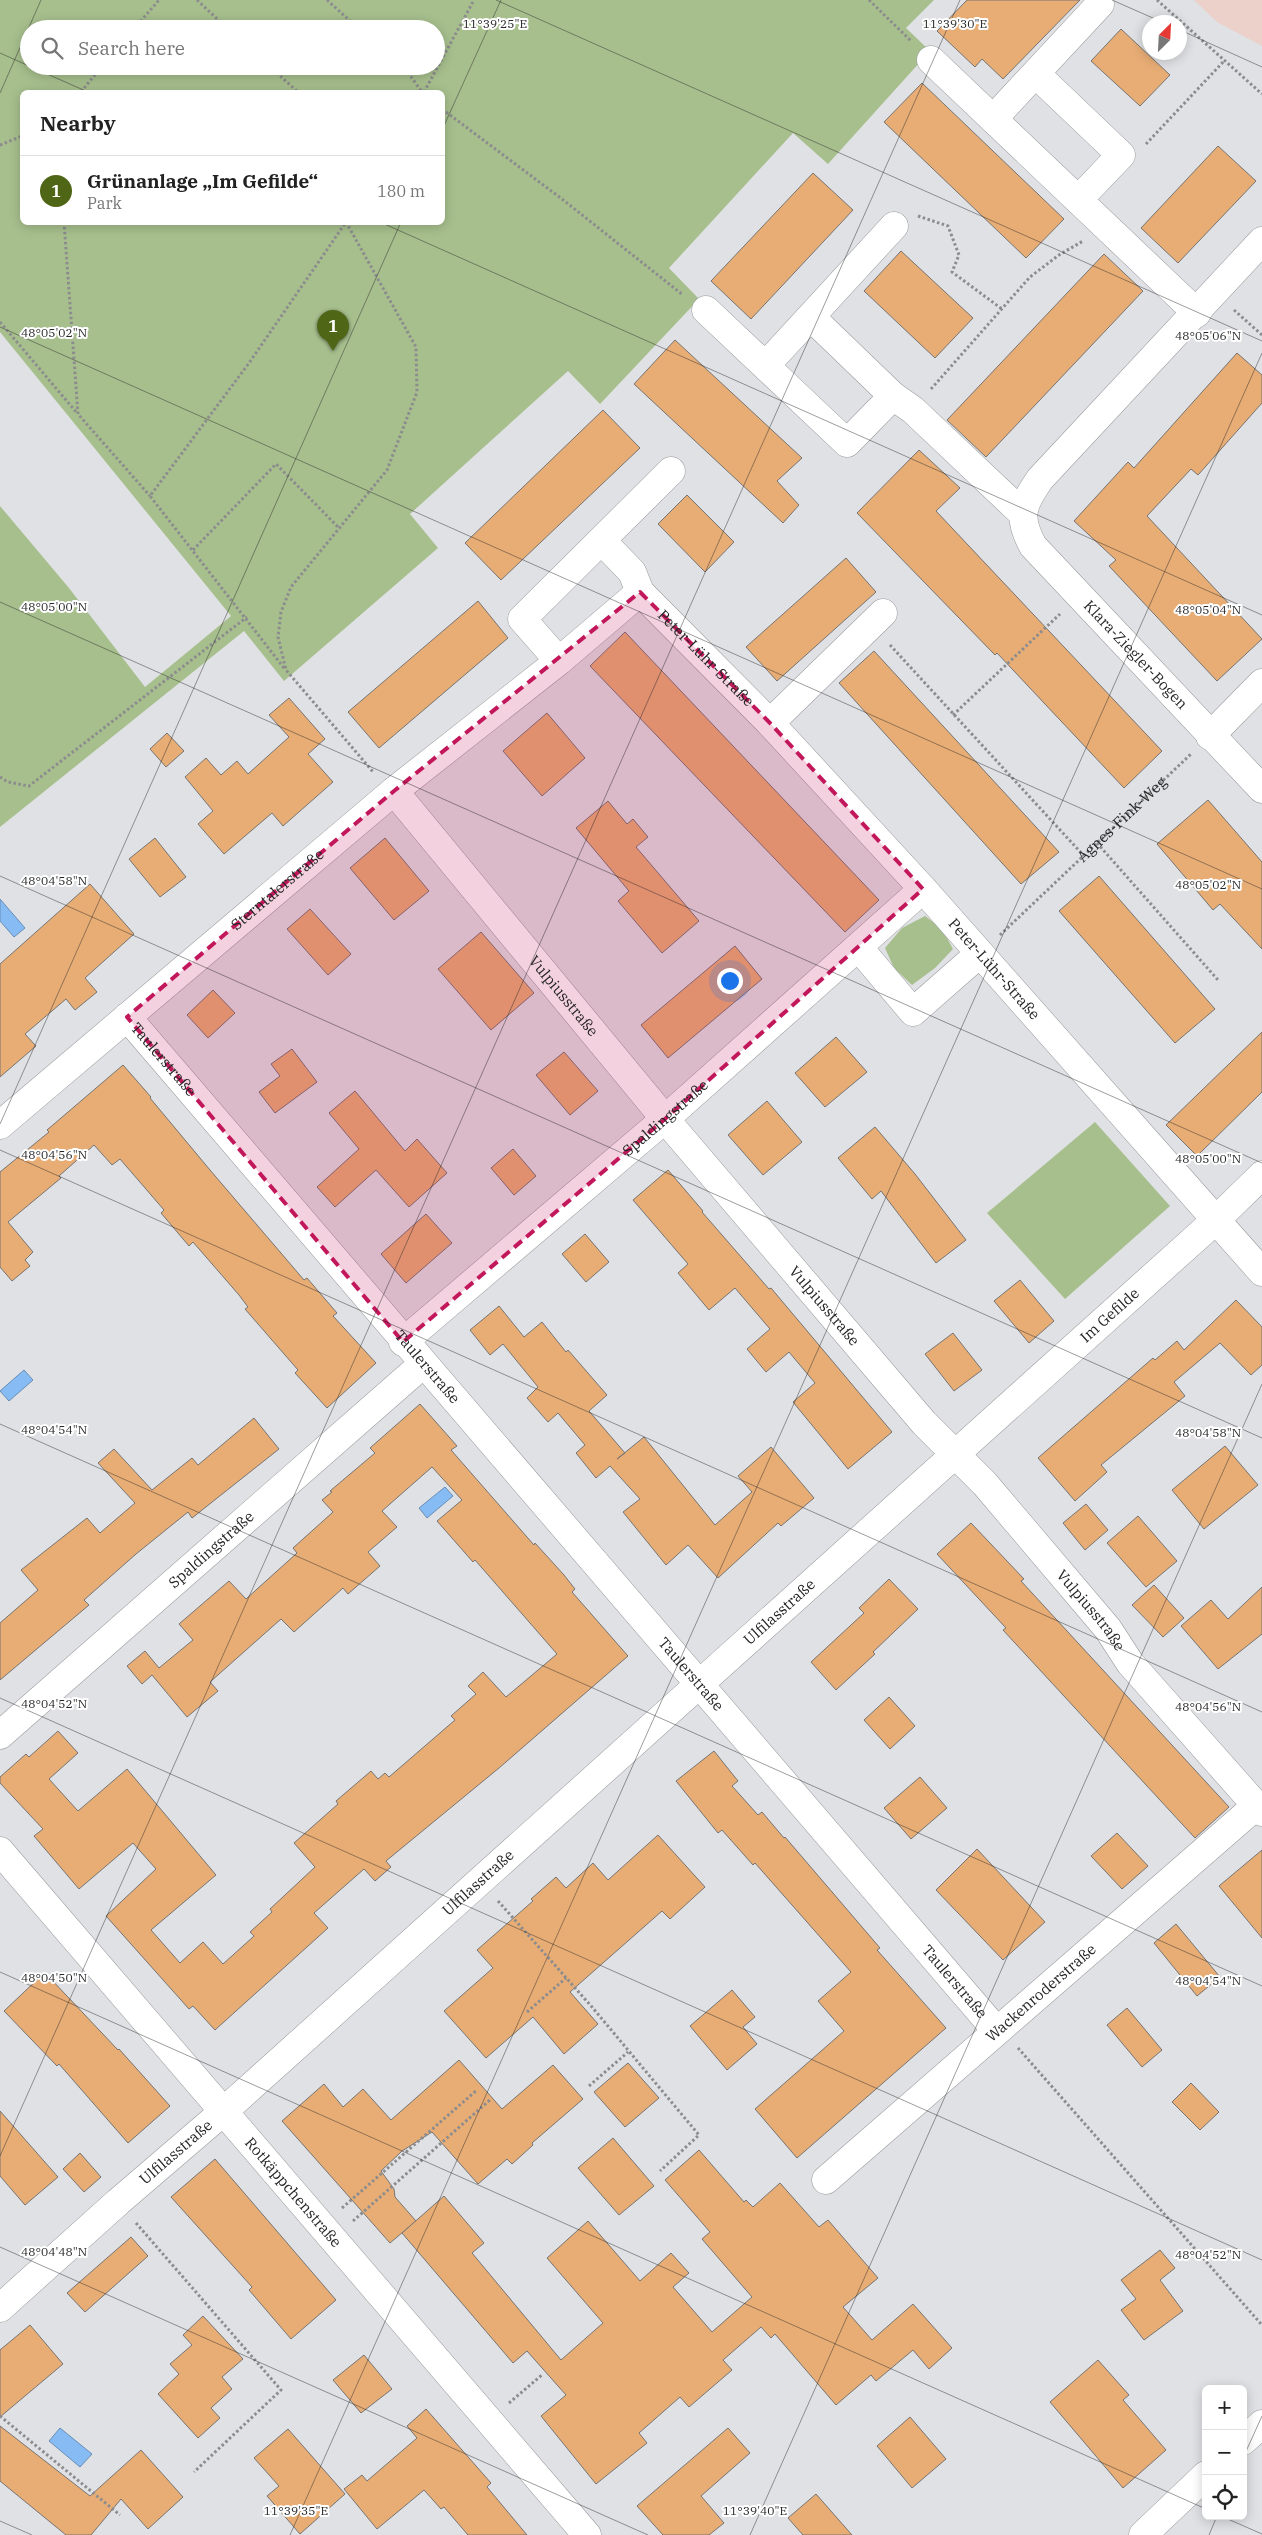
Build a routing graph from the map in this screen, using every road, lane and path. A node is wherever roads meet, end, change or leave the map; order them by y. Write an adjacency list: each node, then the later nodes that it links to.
1 (159, 0): 8 (path)
2 (196, 0): 9 (path)
3 (328, 0): 10 (path)
4 (474, 0): 11 (path)
5 (869, 0): 12 (path)
6 (1157, 0): 13 (path)
7 (1100, 4): 14 (street)
8 (142, 20)
9 (218, 20)
10 (349, 20)
11 (445, 52)
12 (931, 60): 25 (street)
13 (1224, 60): 23 (path); 28 (path)
14 (1036, 74): 25 (street); 28 (street)
15 (95, 75): 19 (path)
16 (279, 75): 20 (path)
17 (408, 75): 21 (path)
18 (432, 75): 22 (path)
19 (83, 90)
20 (296, 90)
21 (421, 90)
22 (424, 90)
23 (1262, 94)
24 (445, 111): 38 (path)
25 (994, 119): 29 (street)
26 (20, 137): 27 (path)
27 (0, 145)
28 (1121, 154): 29 (street)
29 (1079, 199): 34 (street)
30 (64, 225): 45 (path)
31 (344, 225): 47 (path)
32 (348, 225): 49 (path)
33 (894, 226): 37 (path); 40 (street)
34 (1107, 227): 37 (path); 39 (street)
35 (1262, 241): 36 (street)
36 (1215, 293): 39 (street); 42 (path)
37 (1002, 309): 44 (path)
38 (706, 310): 43 (street)
39 (1197, 313): 48 (street)
40 (811, 317): 43 (street); 44 (street)
41 (0, 322): 45 (path)
42 (1262, 334)
43 (766, 365): 44 (street)
44 (903, 403): 48 (street)
45 (78, 414): 47 (path)
46 (671, 471): 50 (street)
47 (150, 496): 51 (path)
48 (1022, 513): 53 (street, Klara-Ziegler-Bogen)
49 (339, 528): 51 (path); 57 (path)
50 (602, 541): 52 (street); 56 (street)
51 (193, 550): 54 (path)
52 (640, 592): 56 (street, Sterntalerstraße); 60 (street, Peter-Lühr-Straße)
53 (1080, 595): 59 (path); 61 (street, Klara-Ziegler-Bogen)
54 (247, 617): 57 (path); 62 (path)
55 (877, 619): 59 (path); 60 (street)
56 (559, 661): 64 (street, Sterntalerstraße)
57 (286, 670): 64 (path)
58 (1262, 683): 61 (street)
59 (953, 715): 66 (path)
60 (770, 723): 67 (street, Peter-Lühr-Straße)
61 (1210, 736): 63 (street, Klara-Ziegler-Bogen); 65 (path, Agnes-Fink-Weg)
62 (0, 777)
63 (1262, 789)
64 (394, 791): 71 (street, Sterntalerstraße); 72 (street, Vulpiusstraße)
65 (1097, 844): 66 (path, Agnes-Fink-Weg); 70 (path)
66 (1084, 856): 69 (path, Agnes-Fink-Weg)
67 (923, 889): 68 (street, Spaldingstraße); 69 (street, Peter-Lühr-Straße)
68 (859, 948): 69 (street); 72 (street, Spaldingstraße)
69 (979, 954): 75 (street, Peter-Lühr-Straße)
70 (1218, 980)
71 (127, 1017): 73 (street, Sterntalerstraße); 77 (street, Taulerstraße)
72 (665, 1119): 77 (street, Spaldingstraße); 79 (street, Vulpiusstraße)
73 (0, 1125)
74 (1262, 1175): 75 (street, Im Gefilde)
75 (1217, 1219): 76 (street, Peter-Lühr-Straße); 79 (street, Im Gefilde)
76 (1262, 1272)
77 (404, 1342): 78 (street, Taulerstraße)
78 (423, 1364): 80 (street, Taulerstraße); 81 (street, Spaldingstraße)
79 (955, 1454): 80 (street, Ulfilasstraße); 82 (street, Vulpiusstraße)
80 (699, 1682): 84 (street, Ulfilasstraße); 87 (street, Taulerstraße)
81 (0, 1735)
82 (1259, 1809): 87 (street, Wackenroderstraße)
83 (0, 1851): 92 (street, Rotkäppchenstraße)
84 (480, 1880): 85 (path); 92 (street, Ulfilasstraße)
85 (566, 1978): 86 (path); 88 (path)
86 (527, 2012)
87 (996, 2030): 94 (street, Wackenroderstraße); 98 (path, Taulerstraße)
88 (628, 2052): 89 (path); 93 (path)
89 (589, 2086)
90 (477, 2090): 96 (path)
91 (491, 2099): 96 (path)
92 (224, 2111): 95 (street, Ulfilasstraße); 96 (street, Rotkäppchenstraße)
93 (660, 2171)
94 (826, 2180)
95 (118, 2202): 97 (street, Ulfilasstraße); 104 (path)
96 (328, 2232): 107 (street, Rotkäppchenstraße)
97 (0, 2308)
98 (1262, 2325)
99 (543, 2374): 100 (path)
100 (508, 2404)
101 (0, 2416): 106 (path)
102 (1262, 2424): 103 (street)
103 (1247, 2437)
104 (194, 2472)
105 (1202, 2479): 108 (street)
106 (120, 2515)
107 (586, 2535)
108 (1143, 2535)

